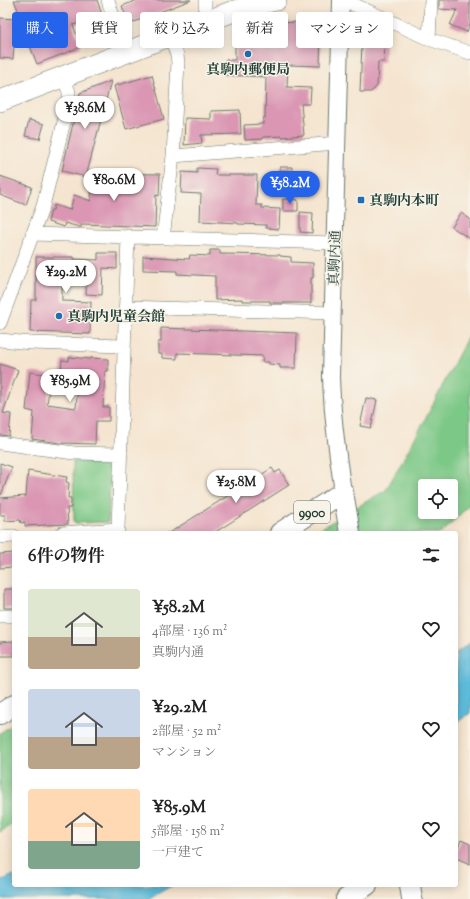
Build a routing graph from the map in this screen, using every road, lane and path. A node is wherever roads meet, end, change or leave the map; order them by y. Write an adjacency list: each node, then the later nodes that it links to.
1 (108, 0): 12 (street)
2 (205, 0): 7 (street)
3 (276, 0): 8 (highway)
4 (341, 0): 16 (street, 真駒内通)
5 (344, 0): 9 (street)
6 (431, 0): 9 (street)
7 (205, 12)
8 (224, 15)
9 (429, 38): 13 (street)
10 (140, 47): 12 (highway)
11 (175, 48): 17 (street)
12 (124, 53): 14 (highway)
13 (470, 53)
14 (63, 77): 15 (highway); 18 (street)
15 (0, 101)
16 (338, 142): 17 (street); 21 (street, 真駒内通)
17 (174, 156): 20 (street)
18 (32, 234): 19 (street); 24 (street)
19 (128, 236): 20 (street); 22 (street)
20 (163, 238): 21 (street)
21 (335, 243): 23 (street, 真駒内通)
22 (126, 307): 23 (street); 26 (street)
23 (333, 313): 29 (street, 真駒内通)
24 (0, 323)
25 (0, 340): 26 (street)
26 (123, 346): 28 (street)
27 (0, 443): 28 (street)
28 (121, 454): 30 (street)
29 (343, 492): 31 (main road, 9900); 32 (main road, 9900)
30 (90, 531)
31 (283, 531)
32 (350, 531)
33 (12, 536): 34 (street)
34 (0, 537)
35 (0, 616): 36 (street)
36 (12, 616)
37 (12, 706): 38 (main road)
38 (0, 714)
39 (364, 887): 41 (main road)
40 (410, 887): 42 (main road)
41 (346, 899)
42 (412, 899)

